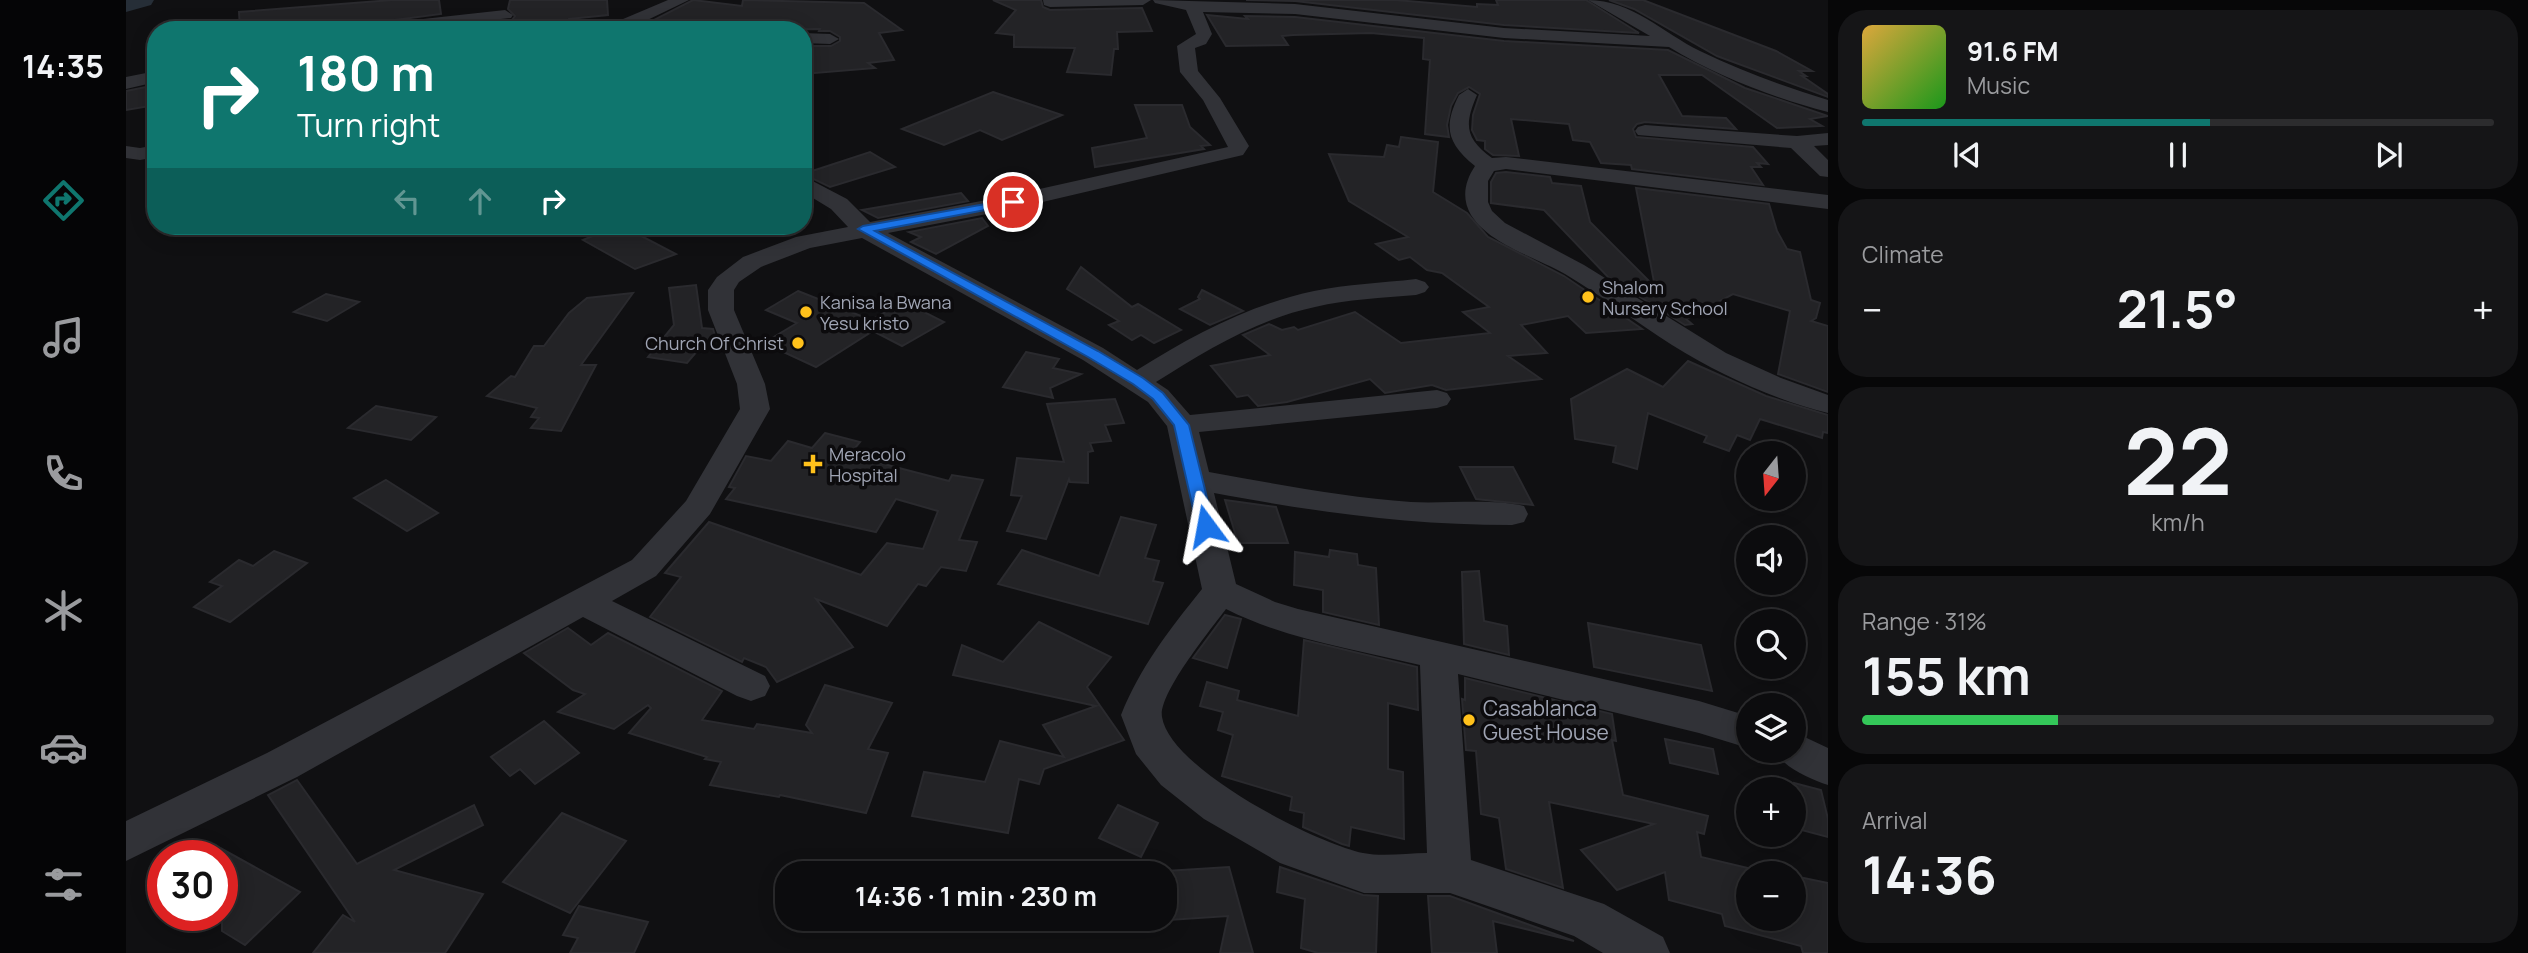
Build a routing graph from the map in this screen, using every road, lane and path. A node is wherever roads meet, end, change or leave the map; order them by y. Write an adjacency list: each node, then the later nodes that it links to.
1 (681, 0): 11 (street)
2 (1143, 0): 3 (street); 6 (street)
3 (1161, 0): 7 (street)
4 (1322, 0): 8 (street)
5 (1596, 0): 14 (street)
6 (1050, 2)
7 (1192, 7): 8 (street); 28 (street)
8 (1295, 9): 14 (street)
9 (505, 15): 10 (street)
10 (446, 21)
11 (633, 21)
12 (812, 38): 13 (street)
13 (830, 39)
14 (1669, 42): 18 (street)
15 (147, 78): 16 (street)
16 (126, 83)
17 (1468, 94): 24 (street)
18 (1828, 106)
19 (1645, 131): 21 (street)
20 (1828, 139): 21 (street)
21 (1797, 142): 25 (street)
22 (126, 152): 23 (street)
23 (147, 153)
24 (1488, 165): 27 (street); 32 (street)
25 (1828, 171)
26 (812, 188): 28 (street)
27 (1828, 202)
28 (863, 229): 30 (street); 37 (street)
29 (1416, 287): 30 (street)
30 (1138, 381): 33 (street)
31 (1437, 399): 33 (street)
32 (1828, 404)
33 (1182, 425): 34 (street)
34 (1195, 480): 35 (street); 36 (street)
35 (1512, 514)
36 (1220, 591): 38 (street); 44 (street)
37 (583, 602): 39 (street); 43 (street)
38 (1438, 656): 40 (street); 44 (street)
39 (751, 686)
40 (1736, 728)
41 (1806, 754): 42 (street)
42 (1828, 768)
43 (126, 842)
44 (1450, 873): 45 (street)
45 (1646, 953)

